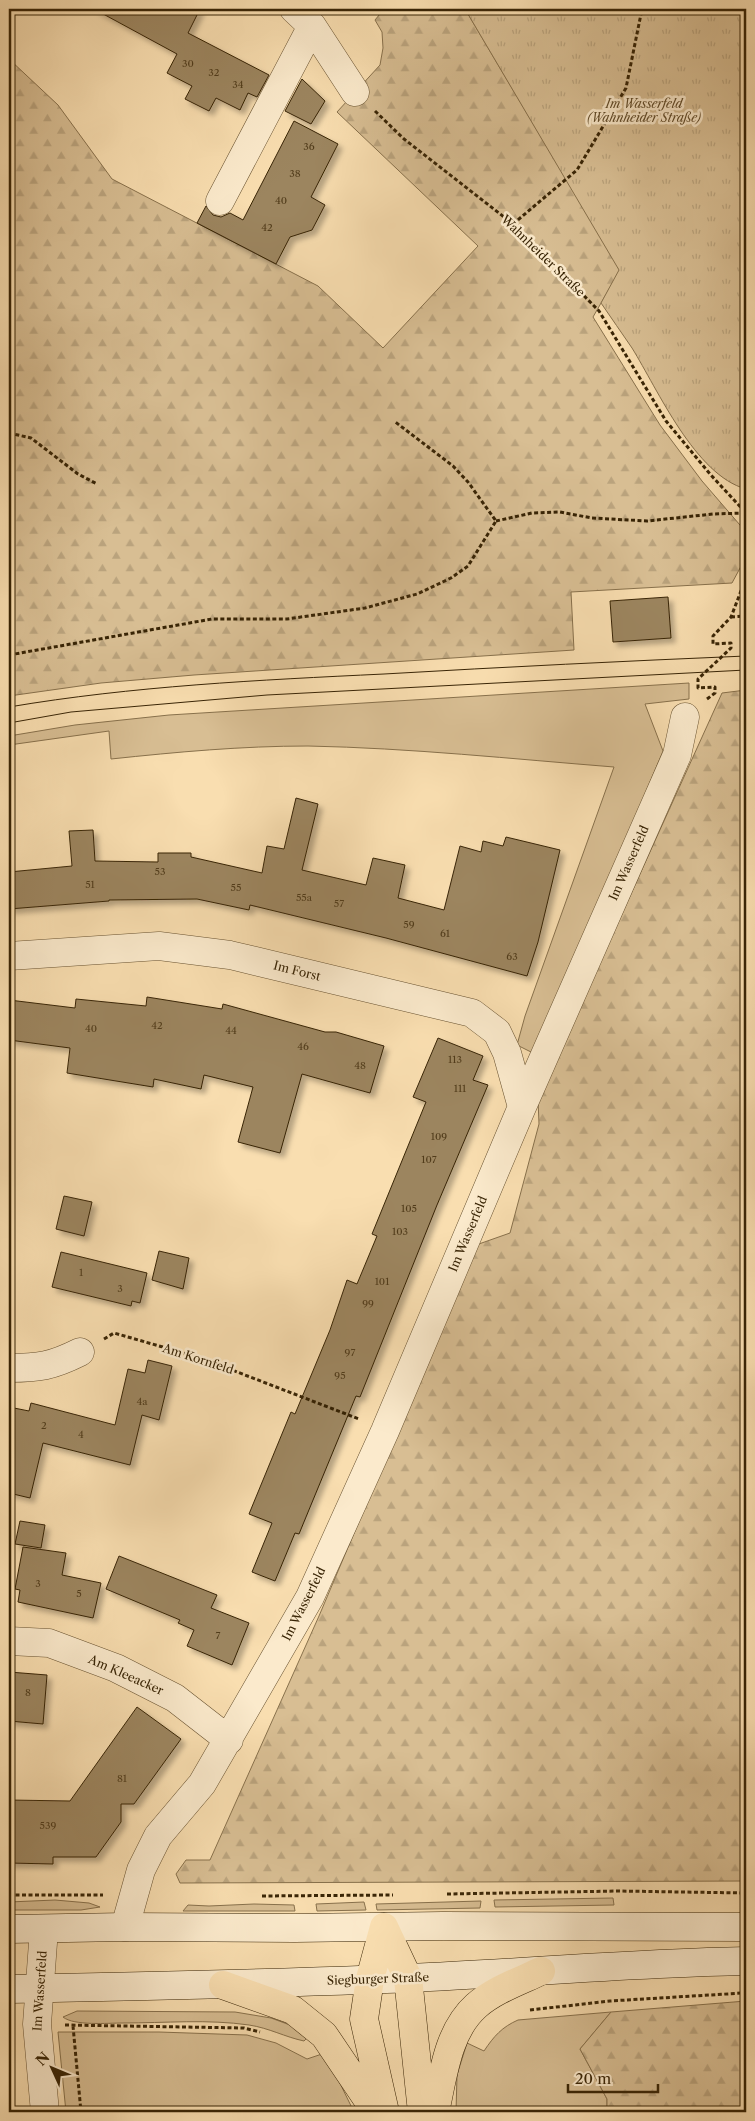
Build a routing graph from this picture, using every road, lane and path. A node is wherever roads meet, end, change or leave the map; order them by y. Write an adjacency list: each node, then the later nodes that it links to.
1 (642, 9): 5 (path)
2 (303, 17): 3 (street); 4 (street)
3 (355, 92): 5 (path, Wahnheider Straße)
4 (220, 201)
5 (512, 224): 9 (path, Wahnheider Straße)
6 (394, 421): 10 (path)
7 (9, 433): 8 (path)
8 (97, 484)
9 (746, 513): 10 (path)
10 (496, 521): 14 (path)
11 (746, 578): 12 (path)
12 (731, 616): 13 (path); 15 (path)
13 (746, 616)
14 (9, 655)
15 (685, 717): 17 (street, Im Wasserfeld)
16 (9, 956): 17 (street, Im Forst)
17 (522, 1107): 20 (street, Im Wasserfeld)
18 (80, 1352): 19 (street); 20 (path, Am Kornfeld)
19 (9, 1368)
20 (385, 1431): 22 (street, Im Wasserfeld)
21 (9, 1641): 22 (street, Am Kleeacker)
22 (229, 1740): 28 (street, Im Wasserfeld)
23 (746, 1893): 24 (path)
24 (445, 1894)
25 (9, 1895): 28 (path)
26 (397, 1895): 27 (path)
27 (252, 1896)
28 (134, 1897): 29 (street, Im Wasserfeld)
29 (125, 1926): 30 (street); 33 (street)
30 (384, 1927): 31 (street); 36 (highway); 37 (highway)
31 (746, 1927)
32 (9, 1929): 33 (street)
33 (44, 1929): 39 (street, Im Wasserfeld)
34 (746, 1961): 35 (street, Siegburger Straße)
35 (541, 1971): 36 (street, Siegburger Straße); 49 (highway)
36 (408, 1978): 37 (street, Siegburger Straße); 48 (highway)
37 (370, 1979): 38 (street, Siegburger Straße); 47 (highway)
38 (223, 1985): 39 (street, Siegburger Straße); 46 (highway)
39 (40, 1988): 40 (street, Siegburger Straße); 44 (street, Im Wasserfeld)
40 (9, 1989)
41 (746, 1992): 42 (path)
42 (526, 2010)
43 (73, 2026): 45 (path)
44 (45, 2112)
45 (81, 2112)
46 (376, 2112)
47 (385, 2112)
48 (422, 2112)
49 (436, 2112)

